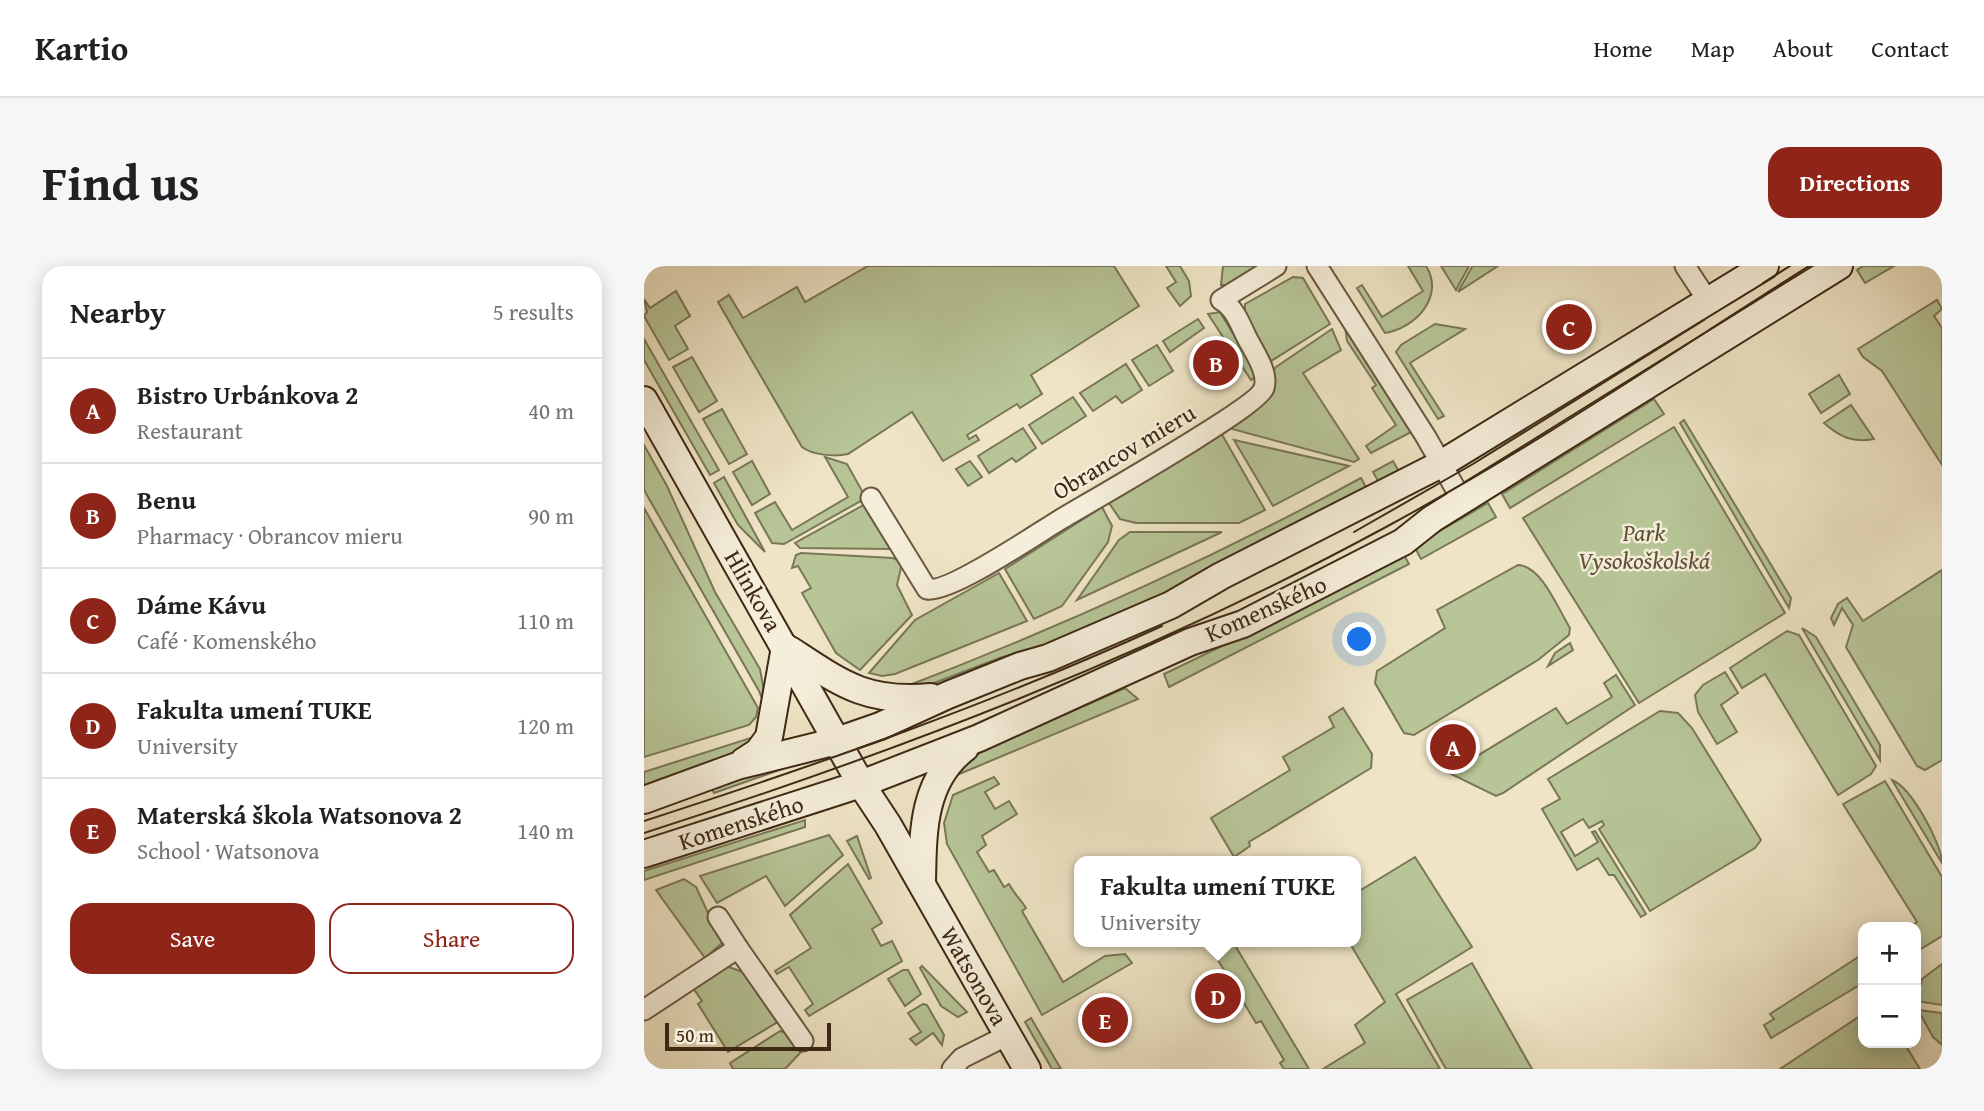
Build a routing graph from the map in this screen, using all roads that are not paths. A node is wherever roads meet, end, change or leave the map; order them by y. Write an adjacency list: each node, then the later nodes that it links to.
1 (1276, 266): 9 (street, Obrancov mieru)
2 (1317, 266): 8 (street)
3 (1685, 266): 6 (street)
4 (1765, 266): 6 (street, Komenského)
5 (1839, 266): 10 (street, Komenského)
6 (1708, 301): 8 (street, Komenského)
7 (644, 400): 11 (street, Hlinkova)
8 (1441, 464): 10 (street); 12 (street, Komenského)
9 (871, 498)
10 (1463, 502): 13 (street, Komenského)
11 (785, 647): 12 (street); 14 (street, Hlinkova); 15 (street)
12 (948, 695): 14 (street, Komenského)
13 (979, 738): 16 (street, Komenského); 19 (street)
14 (837, 741): 15 (street, Komenského); 16 (street, Hlinkova)
15 (737, 766): 17 (street, Komenského)
16 (861, 784): 18 (street, Komenského); 19 (street, Watsonova)
17 (644, 800)
18 (644, 854)
19 (922, 884): 23 (street, Watsonova)
20 (718, 917): 21 (street)
21 (738, 948): 22 (street); 24 (street)
22 (644, 1010)
23 (1008, 1035): 25 (street); 26 (street, Watsonova)
24 (803, 1041)
25 (952, 1069)
26 (1027, 1069)

